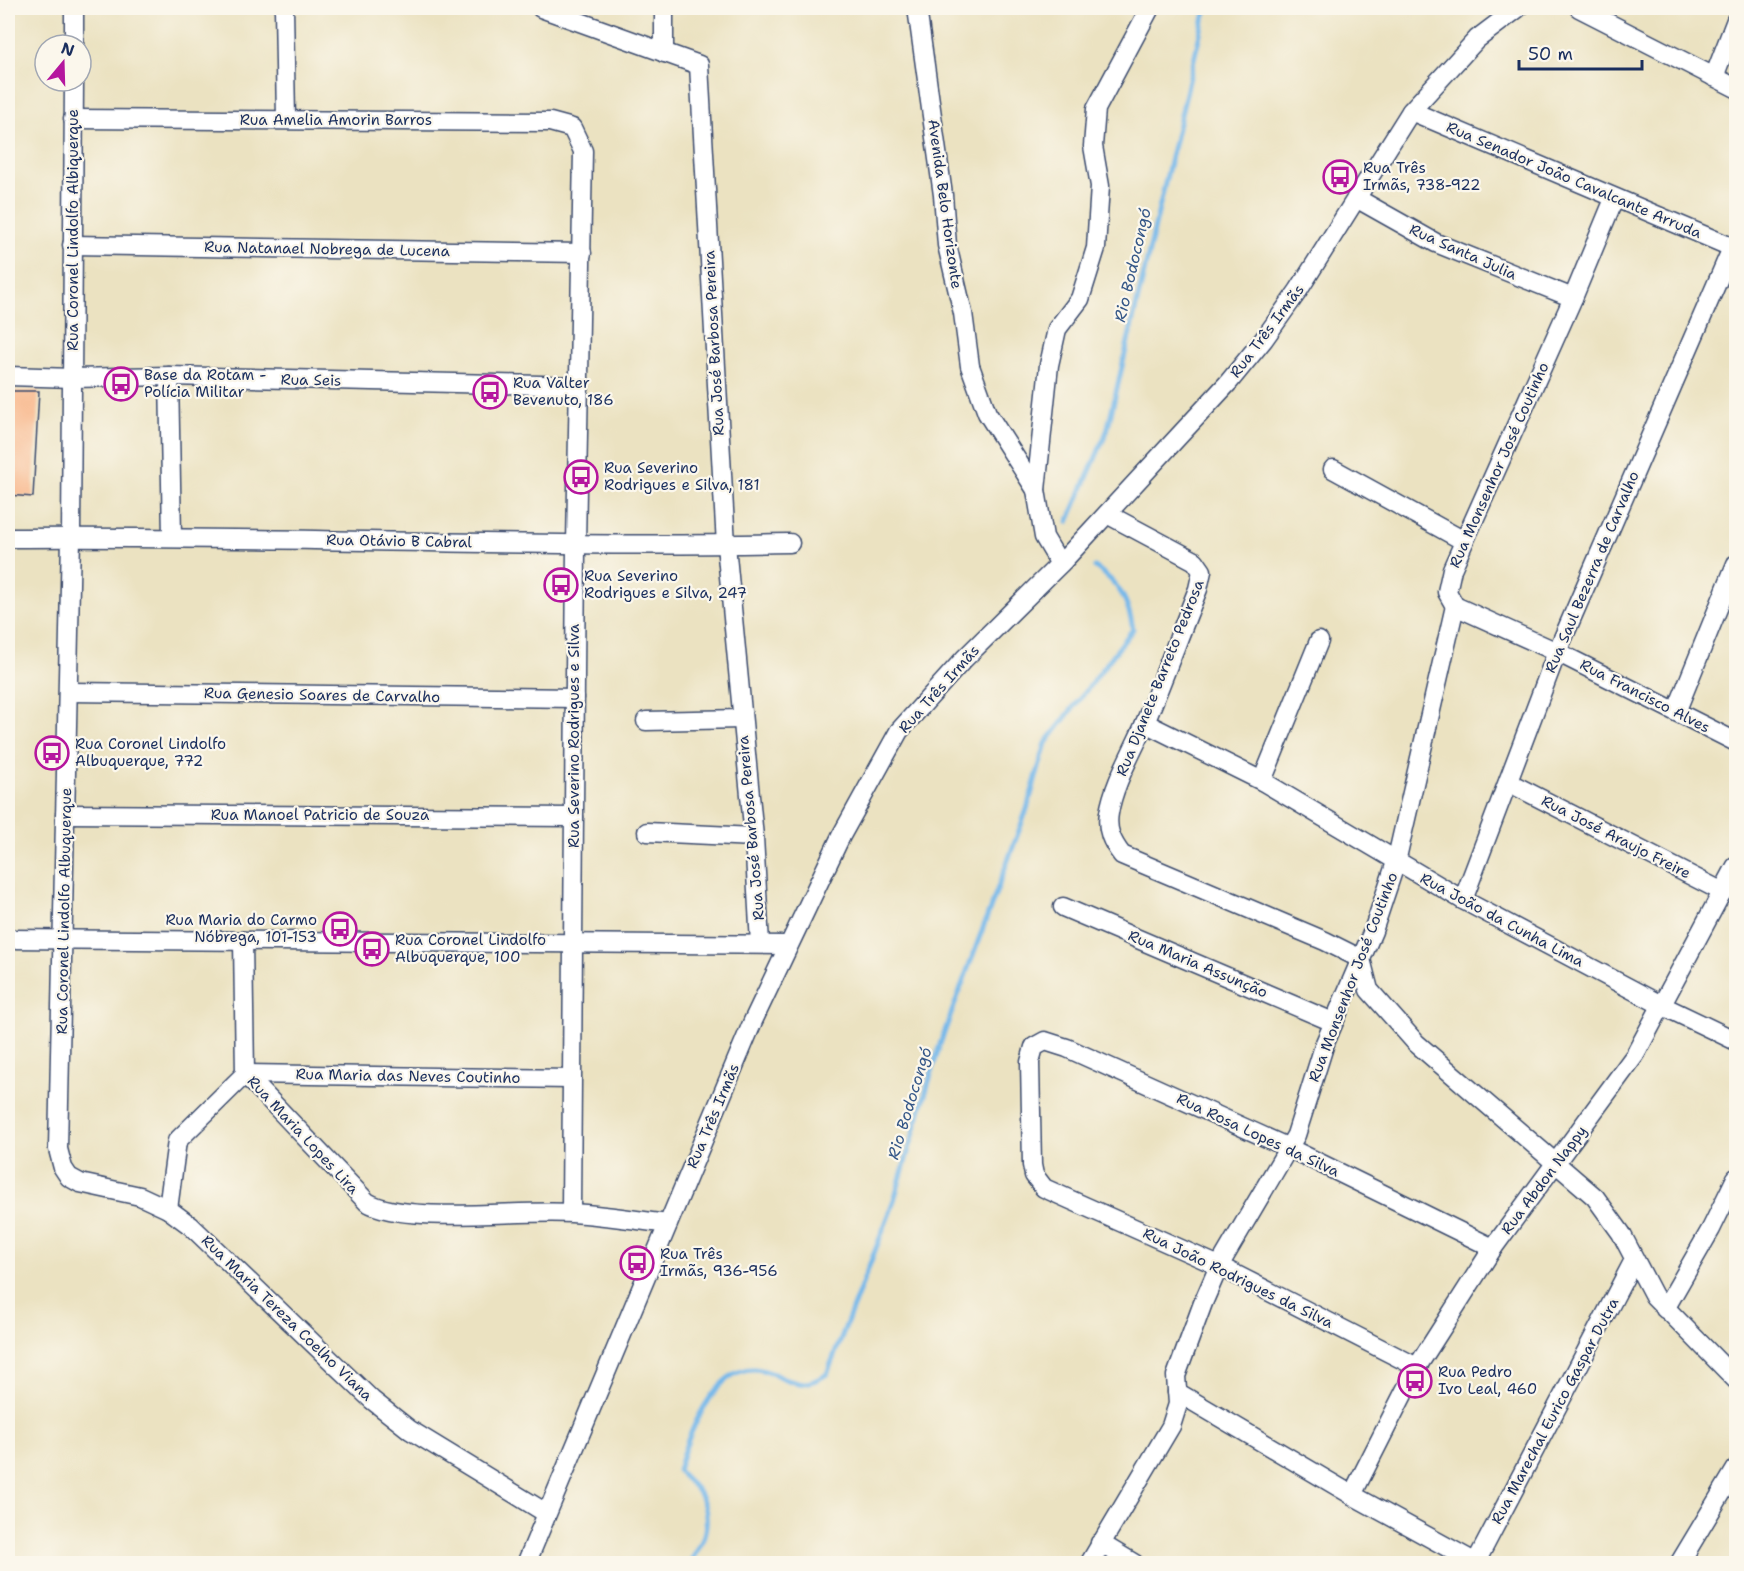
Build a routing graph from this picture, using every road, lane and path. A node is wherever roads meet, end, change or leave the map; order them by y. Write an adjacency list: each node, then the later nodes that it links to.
1 (75, 8): 10 (street)
2 (284, 8): 17 (street)
3 (541, 8): 11 (street)
4 (664, 8): 11 (street)
5 (917, 8): 30 (street, Avenida Belo Horizonte)
6 (1150, 8): 30 (street)
7 (1518, 8): 15 (street, Rua Três Irmãs)
8 (1580, 8): 12 (street)
9 (1737, 20): 12 (street)
10 (74, 33)
11 (664, 53): 38 (street, Rua José Barbosa Pereira)
12 (1714, 77): 13 (street)
13 (1737, 88)
14 (74, 93): 16 (street, Rua Coronel Lindolfo Albiquerque)
15 (1411, 111): 19 (street, Rua Três Irmãs); 20 (street, Rua Senador João Cavalcante Arruda)
16 (73, 119): 17 (street, Rua Amelia Amorin Barros); 21 (street, Rua Coronel Lindolfo Albiquerque)
17 (286, 119): 18 (street, Rua Amelia Amorin Barros)
18 (583, 151): 23 (street, Rua Severino Rodrigues e Silva)
19 (1356, 198): 24 (street, Rua Santa Julia); 31 (street, Rua Três Irmãs)
20 (1614, 199): 22 (street, Rua Senador João Cavalcante Arruda); 24 (street, Rua Monsenhor José Coutinho)
21 (72, 245): 23 (street, Rua Natanael Nobrega de Lucena); 27 (street, Rua Coronel Lindolfo Albiquerque)
22 (1734, 249): 43 (street, Rua Saul Bezerra de Carvalho)
23 (582, 253): 28 (street, Rua Severino Rodrigues e Silva)
24 (1573, 298): 35 (street, Rua Monsenhor José Coutinho)
25 (8, 376): 27 (street, Rua Seis)
26 (169, 376): 27 (street, Rua Seis); 28 (street, Rua Seis); 33 (street)
27 (73, 378): 32 (street, Rua Coronel Lindolfo Albuquerque)
28 (579, 386): 37 (street, Rua Severino Rodrigues e Silva)
29 (1334, 469): 35 (street)
30 (1036, 490): 39 (street)
31 (1107, 514): 39 (street, Rua Três Irmãs); 49 (street, Rua Djanete Barreto Pedrosa)
32 (71, 537): 33 (street, Rua Otávio B Cabral); 34 (street, Rua Otávio B Cabral); 44 (street, Rua Coronel Lindolfo Albuquerque)
33 (172, 537): 37 (street, Rua Otávio B Cabral)
34 (8, 538)
35 (1464, 541): 41 (street, Rua Monsenhor José Coutinho)
36 (790, 543): 38 (street, Rua Otávio B Cabral)
37 (576, 545): 38 (street, Rua Otávio B Cabral); 45 (street, Rua Severino Rodrigues e Silva)
38 (726, 545): 47 (street, Rua José Barbosa Pereira)
39 (1062, 562): 67 (street, Rua Três Irmãs)
40 (1737, 564): 46 (street)
41 (1455, 606): 43 (street, Rua Francisco Alves); 57 (street, Rua Monsenhor José Coutinho)
42 (1319, 641): 51 (street)
43 (1557, 652): 46 (street, Rua Francisco Alves); 52 (street, Rua Saul Bezerra de Carvalho)
44 (69, 692): 45 (street, Rua Genesio Soares de Carvalho); 53 (street, Rua Coronel Lindolfo Albuquerque)
45 (575, 698): 54 (street, Rua Severino Rodrigues e Silva)
46 (1676, 712): 50 (street, Rua Francisco Alves)
47 (742, 719): 48 (street); 56 (street, Rua José Barbosa Pereira)
48 (646, 721)
49 (1145, 723): 51 (street, Rua João da Cunha Lima); 68 (street, Rua Djanete Barreto Pedrosa)
50 (1737, 742)
51 (1262, 781): 57 (street, Rua João da Cunha Lima)
52 (1510, 783): 59 (street, Rua José Araujo Freire); 60 (street, Rua Saul Bezerra de Carvalho)
53 (66, 814): 54 (street, Rua Manoel Patricio de Souza); 63 (street, Rua Coronel Lindolfo Albuquerque)
54 (574, 817): 65 (street, Rua Severino Rodrigues e Silva)
55 (647, 832): 56 (street)
56 (754, 837): 66 (street, Rua José Barbosa Pereira)
57 (1396, 862): 60 (street, Rua João da Cunha Lima); 68 (street, Rua Monsenhor José Coutinho)
58 (1737, 866): 59 (street, Rua Abdon Nappy)
59 (1723, 892): 69 (street, Rua Abdon Nappy)
60 (1463, 900): 69 (street, Rua João da Cunha Lima)
61 (1063, 907): 70 (street, Rua Maria Assunção)
62 (8, 939): 63 (street)
63 (64, 940): 64 (street); 75 (street, Rua Coronel Lindolfo Albuquerque)
64 (243, 940): 65 (street); 73 (street, Rua Maria Lopes Lira)
65 (573, 943): 66 (street); 74 (street, Rua Severino Rodrigues e Silva)
66 (760, 944): 67 (street)
67 (788, 945): 81 (street, Rua Três Irmãs)
68 (1361, 959): 70 (street, Rua Monsenhor José Coutinho); 77 (street)
69 (1663, 1006): 71 (street, Rua João da Cunha Lima); 77 (street, Rua Abdon Nappy)
70 (1333, 1022): 76 (street, Rua Monsenhor José Coutinho)
71 (1737, 1041)
72 (1030, 1062): 76 (street, Rua Rosa Lopes da Silva); 84 (street, Rua João Rodrigues da Silva)
73 (245, 1074): 74 (street, Rua Maria das Neves Coutinho); 79 (street); 80 (street, Rua Maria Lopes Lira)
74 (571, 1079): 80 (street, Rua Severino Rodrigues e Silva)
75 (59, 1120): 79 (street, Rua Maria Tereza Coelho Viana)
76 (1289, 1148): 82 (street, Rua Rosa Lopes da Silva); 84 (street, Rua Monsenhor José Coutinho)
77 (1555, 1164): 82 (street, Rua Abdon Nappy); 83 (street)
78 (1737, 1178): 85 (street)
79 (168, 1209): 91 (street, Rua Maria Tereza Coelho Viana)
80 (572, 1212): 81 (street, Rua Maria Lopes Lira)
81 (668, 1224): 91 (street, Rua Três Irmãs)
82 (1493, 1248): 86 (street, Rua Abdon Nappy)
83 (1634, 1260): 85 (street); 96 (street, Rua Marechal Eurico Gaspar Dutra)
84 (1219, 1266): 86 (street, Rua João Rodrigues da Silva); 88 (street, Rua Monsenhor José Coutinho)
85 (1665, 1309): 87 (street)
86 (1417, 1367): 90 (street, Rua Abdon Nappy)
87 (1737, 1380)
88 (1177, 1392): 90 (street); 92 (street, Rua Monsenhor José Coutinho)
89 (1737, 1469): 97 (street)
90 (1352, 1495): 96 (street)
91 (546, 1514): 93 (street, Rua Três Irmãs)
92 (1100, 1543): 94 (street, Rua Monsenhor José Coutinho); 95 (street)
93 (526, 1563)
94 (1089, 1563)
95 (1135, 1563)
96 (1477, 1563)
97 (1679, 1563)

